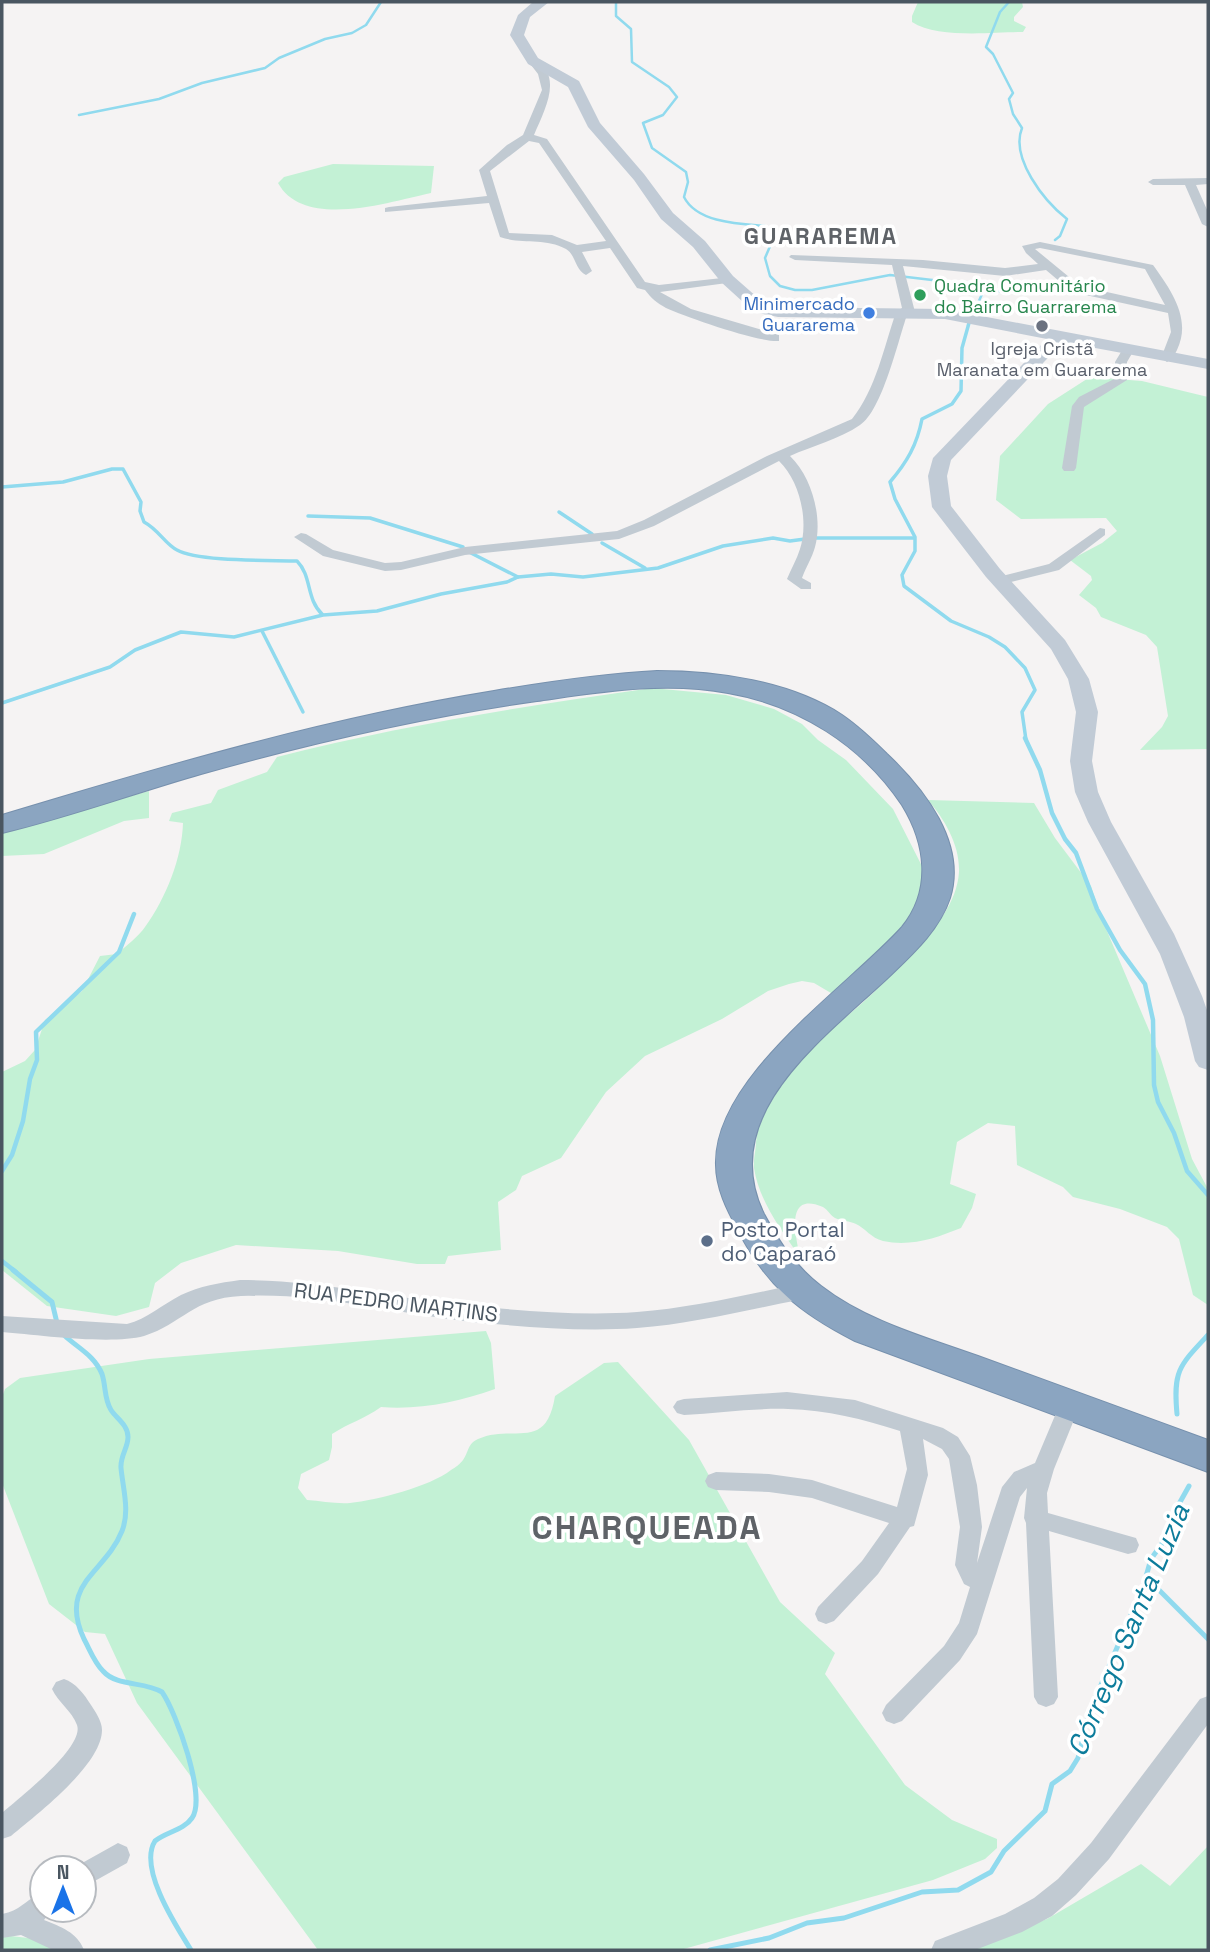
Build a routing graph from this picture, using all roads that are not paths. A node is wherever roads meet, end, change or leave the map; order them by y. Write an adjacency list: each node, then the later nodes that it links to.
1 (542, 2): 2 (street)
2 (533, 61): 3 (street); 16 (street)
3 (528, 137): 7 (street); 10 (street)
4 (1208, 181): 6 (street)
5 (1153, 182): 6 (street)
6 (1189, 182): 9 (street)
7 (493, 200): 8 (street); 11 (street)
8 (389, 210)
9 (1208, 224)
10 (612, 244): 11 (street); 17 (street)
11 (575, 249): 14 (street)
12 (795, 257): 15 (street)
13 (1047, 266): 15 (street); 18 (street); 18 (street)
14 (586, 271)
15 (898, 272): 19 (street)
16 (727, 279): 17 (street); 19 (street)
17 (651, 289): 21 (street)
18 (1173, 310): 23 (street)
19 (905, 312): 20 (street); 25 (street)
20 (1060, 335): 22 (street); 29 (street)
21 (775, 338)
22 (1128, 350): 23 (street); 26 (street)
23 (1167, 358): 24 (street)
24 (1208, 364)
25 (781, 456): 28 (street); 30 (street)
26 (1069, 468)
27 (1100, 532): 29 (street)
28 (301, 537)
29 (999, 581): 32 (street)
30 (806, 586)
31 (2, 824): 33 (highway)
32 (1208, 1060)
33 (799, 1292): 34 (street, RUA PEDRO MARTINS); 35 (highway)
34 (2, 1324)
35 (1069, 1405): 38 (highway); 39 (street)
36 (684, 1407): 37 (street)
37 (910, 1426): 42 (street); 44 (street)
38 (1208, 1457)
39 (1043, 1469): 41 (street); 44 (street)
40 (716, 1481): 42 (street)
41 (1035, 1518): 43 (street); 47 (street)
42 (905, 1519): 45 (street)
43 (1128, 1545)
44 (982, 1583): 49 (street)
45 (826, 1615)
46 (64, 1689): 50 (street)
47 (1046, 1697)
48 (1208, 1706): 56 (street)
49 (894, 1713)
50 (2, 1828)
51 (118, 1855): 52 (street)
52 (98, 1867)
53 (28, 1914): 54 (street)
54 (12, 1924): 55 (street)
55 (71, 1950)
56 (944, 1950)

